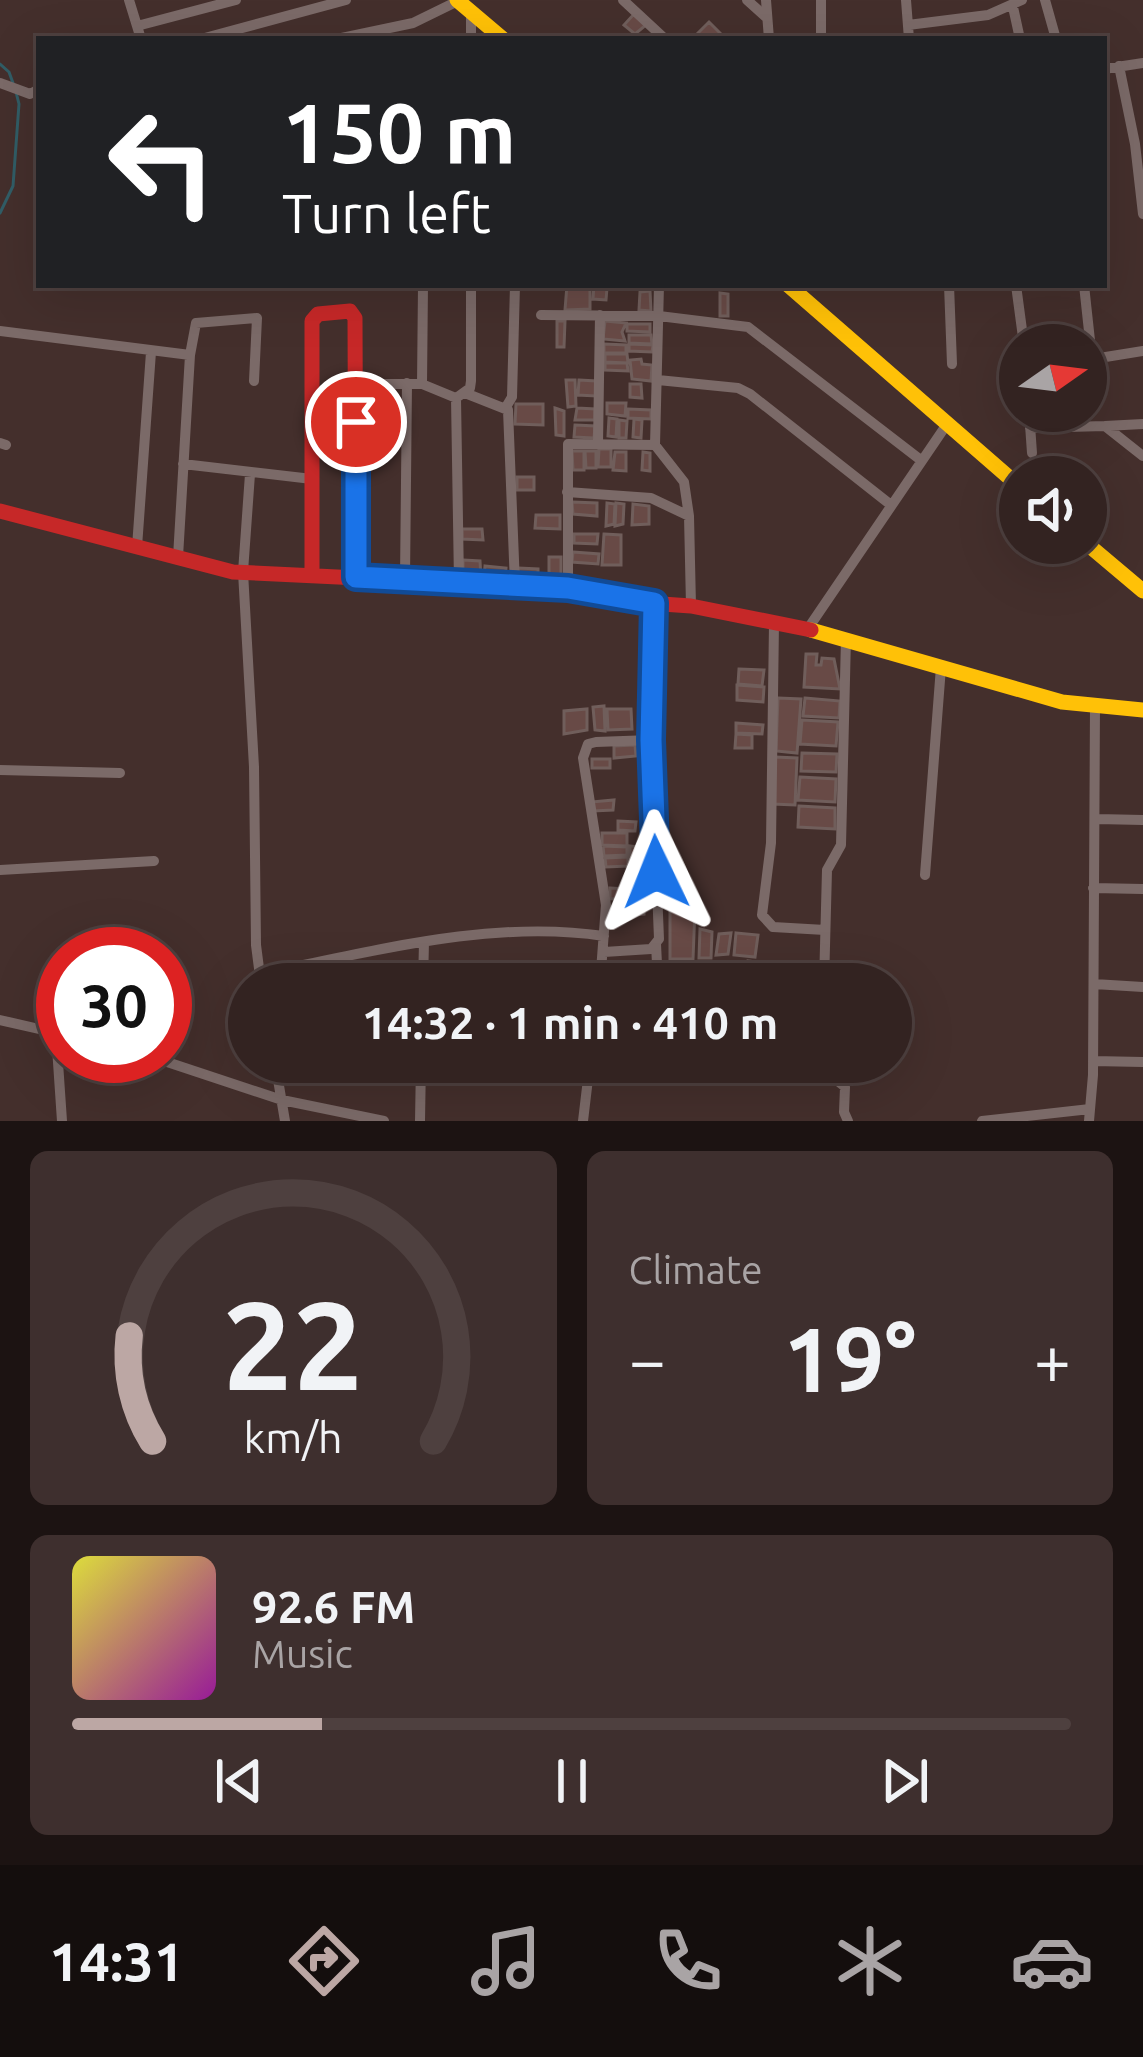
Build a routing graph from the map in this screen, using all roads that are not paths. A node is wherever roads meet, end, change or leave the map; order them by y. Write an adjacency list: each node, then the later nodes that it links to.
1 (129, 0): 15 (street)
2 (236, 0): 15 (street)
3 (346, 0): 16 (street)
4 (623, 0): 21 (street)
5 (747, 0): 12 (street)
6 (766, 0): 12 (street)
7 (820, 0): 23 (street)
8 (906, 0): 14 (street)
9 (1045, 0): 26 (street)
10 (462, 3): 13 (street); 19 (street); 20 (main road)
11 (1018, 3): 14 (street); 25 (street)
12 (767, 18): 22 (street)
13 (413, 23): 17 (street); 18 (street)
14 (908, 25): 24 (street)
15 (139, 33)
16 (212, 36)
17 (352, 36)
18 (414, 36)
19 (470, 36)
20 (499, 36)
21 (662, 36)
22 (769, 36)
23 (821, 36)
24 (909, 36)
25 (1020, 36)
26 (1055, 36)
27 (1143, 63): 28 (street)
28 (1119, 66): 29 (street); 32 (street)
29 (1107, 68)
30 (0, 83): 31 (street)
31 (34, 92)
32 (1143, 214)
33 (422, 288): 56 (street)
34 (471, 288): 57 (street)
35 (515, 288): 58 (street)
36 (658, 288): 43 (street)
37 (791, 288): 59 (main road)
38 (949, 288): 51 (street)
39 (1016, 288): 44 (street)
40 (1084, 288): 45 (street)
41 (541, 315): 42 (street)
42 (600, 315): 43 (street); 64 (street)
43 (659, 316): 52 (street); 68 (street)
44 (1021, 324)
45 (1087, 324)
46 (0, 332): 48 (street)
47 (1143, 351): 50 (street)
48 (151, 352): 49 (street); 77 (street)
49 (190, 355): 53 (street); 69 (street)
50 (1107, 357)
51 (952, 364)
52 (658, 380): 65 (street); 74 (street)
53 (254, 381)
54 (407, 383): 55 (street); 56 (street); 83 (street)
55 (356, 384): 72 (main road); 82 (main road)
56 (422, 384): 57 (street)
57 (460, 396): 58 (street); 84 (street)
58 (506, 407): 85 (street)
59 (946, 424): 68 (street); 70 (main road)
60 (1143, 424): 61 (street)
61 (1107, 426)
62 (1107, 428): 67 (street)
63 (1030, 432): 66 (street)
64 (598, 444): 65 (street); 73 (street)
65 (656, 445): 76 (street)
66 (1032, 453)
67 (1143, 456)
68 (922, 460): 74 (street)
69 (183, 464): 71 (street); 78 (street)
70 (999, 469)
71 (250, 473): 72 (street); 80 (street)
72 (312, 479): 81 (main road)
73 (567, 492): 76 (street); 86 (street)
74 (892, 505): 91 (street)
75 (0, 511): 77 (main road)
76 (689, 515): 89 (street)
77 (137, 547): 78 (main road)
78 (178, 557): 80 (main road)
79 (1107, 560): 87 (main road)
80 (243, 572): 81 (main road); 111 (street)
81 (312, 575): 82 (main road)
82 (356, 577): 83 (main road)
83 (405, 579): 84 (main road)
84 (459, 582): 85 (main road)
85 (515, 585): 86 (main road)
86 (568, 588): 88 (main road)
87 (1142, 589)
88 (654, 603): 89 (main road); 96 (street)
89 (691, 606): 90 (main road)
90 (775, 623): 91 (main road); 106 (street)
91 (807, 629): 92 (main road)
92 (846, 638): 93 (main road); 106 (street)
93 (941, 667): 94 (main road); 103 (street)
94 (1095, 705): 95 (main road); 99 (street)
95 (1143, 710)
96 (651, 740): 107 (street); 109 (street)
97 (0, 770): 98 (street)
98 (120, 773)
99 (1097, 819): 100 (street); 104 (street)
100 (1143, 820)
101 (154, 861): 102 (street)
102 (0, 870)
103 (925, 875)
104 (1093, 888): 105 (street); 117 (street)
105 (1143, 889)
106 (825, 930): 116 (street)
107 (604, 936): 108 (street); 110 (street)
108 (424, 941): 112 (street); 113 (street)
109 (656, 944): 110 (street); 115 (street)
110 (604, 952): 114 (street)
111 (260, 963)
112 (330, 963)
113 (423, 963)
114 (603, 963)
115 (657, 963)
116 (824, 963)
117 (1094, 984): 118 (street); 121 (street)
118 (1143, 987)
119 (0, 1020): 120 (street)
120 (36, 1028)
121 (1093, 1061): 122 (street); 130 (street)
122 (1143, 1062)
123 (192, 1070): 129 (street)
124 (61, 1083): 132 (street)
125 (279, 1083): 129 (street)
126 (421, 1083): 135 (street)
127 (588, 1083): 136 (street)
128 (840, 1083): 137 (street)
129 (282, 1100): 131 (street); 133 (street)
130 (1090, 1115): 138 (street)
131 (363, 1119): 134 (street)
132 (62, 1121)
133 (285, 1121)
134 (384, 1121)
135 (420, 1121)
136 (583, 1121)
137 (848, 1121)
138 (982, 1121)

